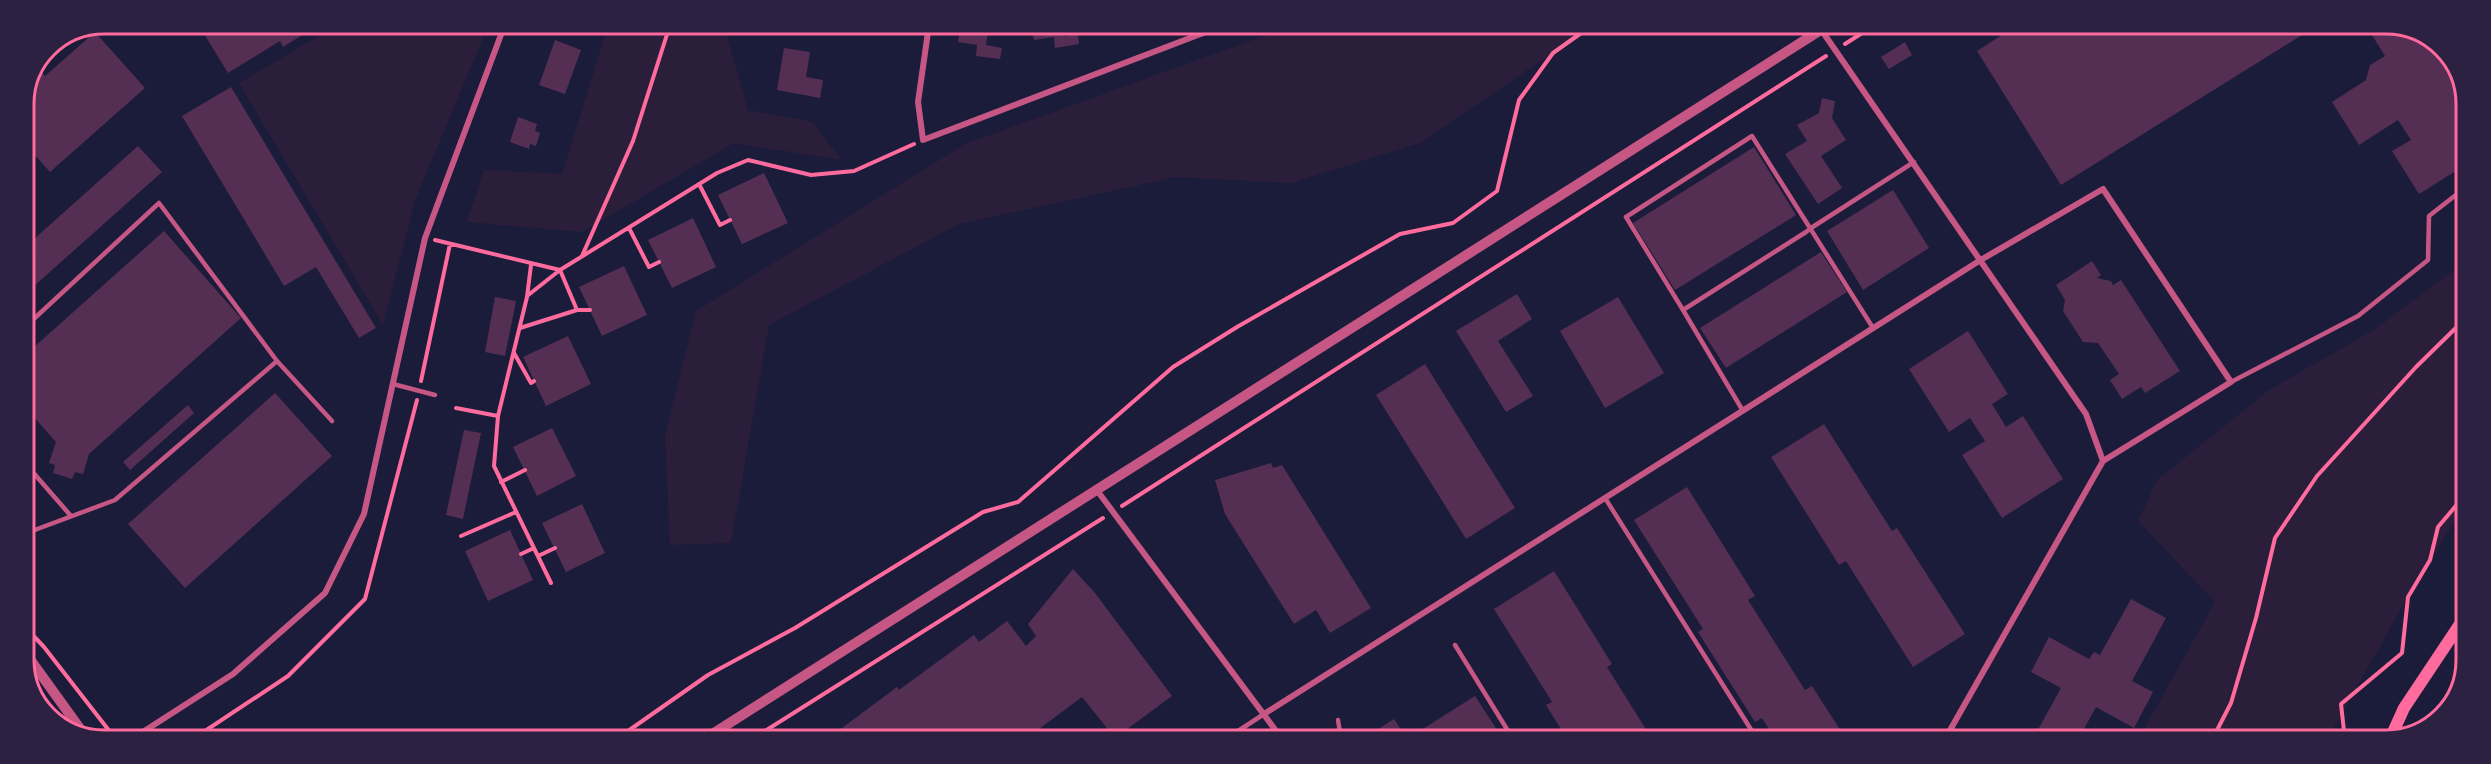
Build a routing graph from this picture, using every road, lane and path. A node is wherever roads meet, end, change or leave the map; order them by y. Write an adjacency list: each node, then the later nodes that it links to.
1 (501, 35): 17 (street)
2 (667, 35): 18 (path)
3 (928, 35): 10 (street)
4 (1198, 35): 10 (street)
5 (1578, 35): 68 (path)
6 (1810, 35): 45 (street)
7 (1828, 35): 9 (street)
8 (1860, 35): 9 (path)
9 (1836, 50): 11 (street); 48 (path)
10 (923, 140): 12 (path)
11 (1914, 162): 16 (lane); 19 (street)
12 (699, 184): 14 (path); 15 (path)
13 (2456, 195): 34 (lane)
14 (730, 220)
15 (629, 228): 18 (path); 20 (path)
16 (1811, 228): 26 (lane); 26 (lane); 29 (lane)
17 (425, 238): 21 (path); 35 (street)
18 (581, 257): 22 (path)
19 (1979, 261): 29 (street); 34 (street); 41 (street)
20 (659, 262)
21 (531, 265): 22 (path); 23 (path)
22 (560, 270): 23 (path); 24 (path)
23 (527, 297): 28 (path)
24 (578, 310): 25 (path); 28 (path)
25 (590, 310)
26 (1683, 310): 38 (lane)
27 (35, 318): 32 (lane)
28 (519, 328): 31 (path)
29 (1873, 328): 38 (street)
30 (2456, 328): 77 (path)
31 (514, 352): 33 (path); 39 (path)
32 (277, 361): 40 (lane); 50 (lane)
33 (534, 381)
34 (2230, 382): 41 (street)
35 (393, 384): 36 (lane); 67 (street)
36 (435, 395)
37 (456, 408): 39 (path)
38 (1743, 411): 46 (street)
39 (498, 416): 44 (path)
40 (332, 421)
41 (2103, 461): 76 (street)
42 (525, 470): 44 (path)
43 (35, 475): 50 (lane)
44 (501, 482): 49 (path)
45 (1096, 489): 48 (street); 69 (street)
46 (1605, 498): 62 (street); 75 (lane)
47 (2456, 506): 78 (path)
48 (1114, 511): 62 (street); 70 (path)
49 (516, 512): 52 (path); 53 (path)
50 (71, 516): 51 (lane)
51 (35, 530)
52 (461, 536)
53 (534, 548): 55 (path); 56 (path)
54 (555, 548): 56 (path)
55 (521, 554)
56 (538, 556): 57 (path)
57 (551, 583)
58 (2456, 630): 65 (main road)
59 (35, 638): 66 (path)
60 (1455, 645): 74 (lane)
61 (35, 666): 64 (street)
62 (1264, 714): 71 (lane); 72 (street)
63 (1338, 720): 73 (lane)
64 (76, 724)
65 (2395, 729)
66 (109, 730)
67 (146, 730)
68 (629, 730)
69 (719, 730)
70 (767, 730)
71 (1240, 730)
72 (1276, 730)
73 (1340, 730)
74 (1508, 730)
75 (1751, 730)
76 (1951, 730)
77 (2217, 730)
78 (2344, 730)

